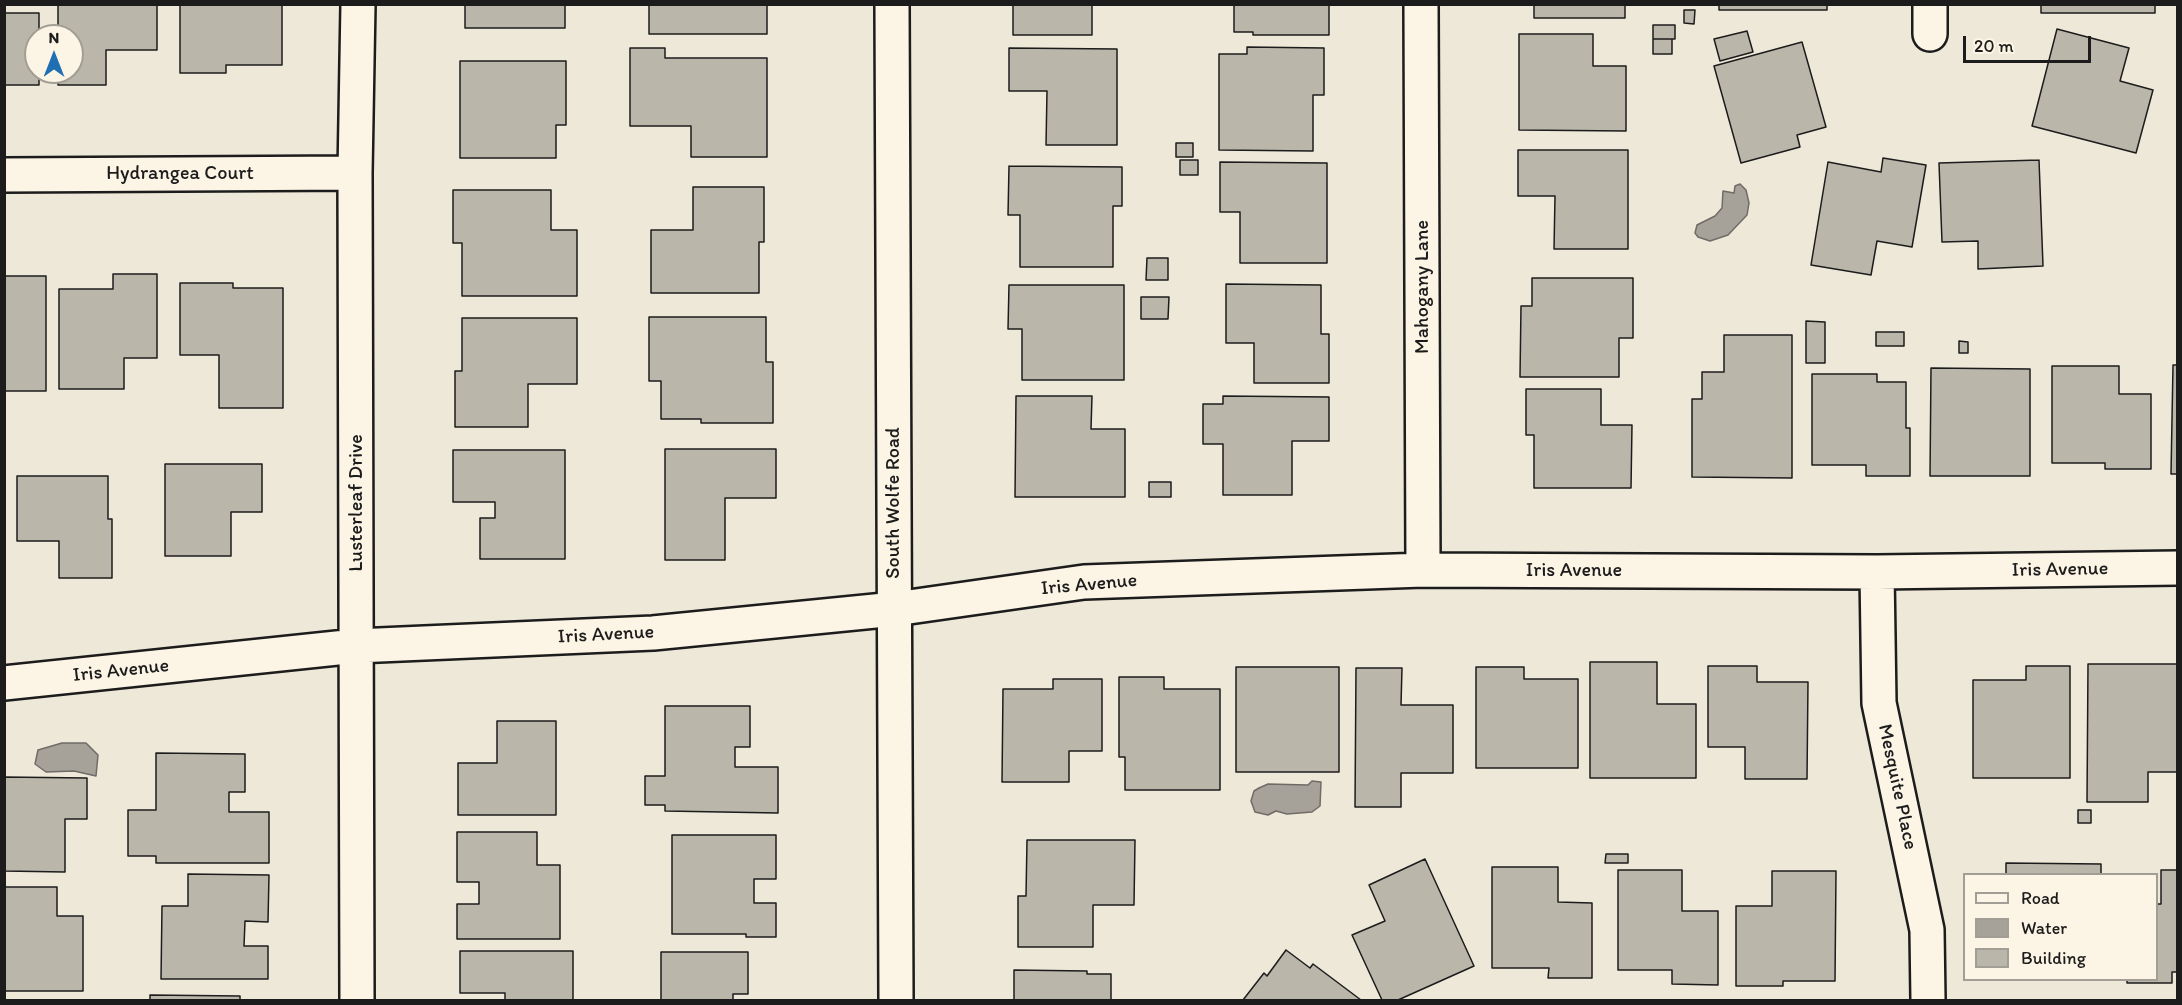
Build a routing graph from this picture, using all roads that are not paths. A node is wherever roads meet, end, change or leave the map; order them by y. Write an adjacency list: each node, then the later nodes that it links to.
1 (358, 4): 4 (street, Lusterleaf Drive)
2 (892, 4): 9 (street, South Wolfe Road)
3 (1421, 4): 7 (street, Mahogany Lane)
4 (355, 173): 5 (street, Hydrangea Court); 10 (street, Lusterleaf Drive)
5 (4, 175)
6 (2178, 568): 8 (street, Iris Avenue)
7 (1423, 570): 8 (street, Iris Avenue); 9 (street, Iris Avenue)
8 (1877, 572): 14 (street, Mesquite Place)
9 (895, 609): 10 (street, Iris Avenue); 13 (street, South Wolfe Road)
10 (356, 646): 11 (street, Iris Avenue); 12 (street, Lusterleaf Drive)
11 (4, 682)
12 (357, 1000)
13 (897, 1000)
14 (1928, 1000)

